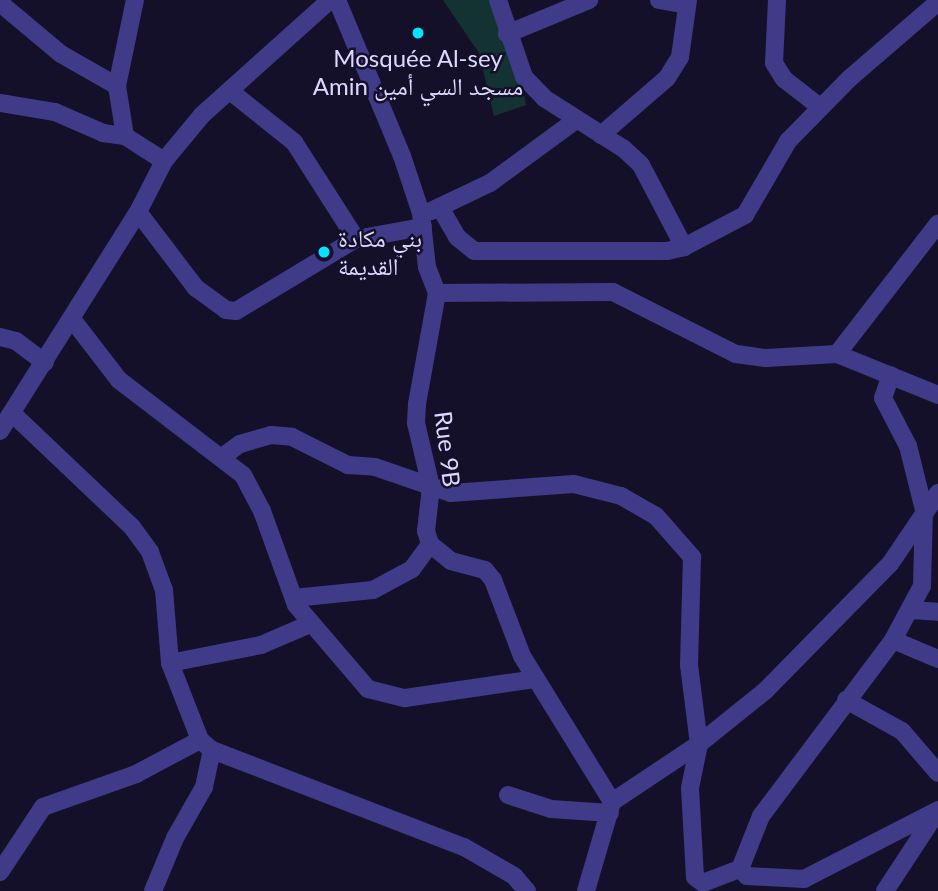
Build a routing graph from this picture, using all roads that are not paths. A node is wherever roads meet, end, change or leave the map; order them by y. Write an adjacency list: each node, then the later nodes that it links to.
1 (135, 0): 12 (street)
2 (330, 0): 13 (street)
3 (337, 0): 22 (street, Rue 9B)
4 (498, 0): 11 (street)
5 (589, 0): 11 (street)
6 (659, 0): 8 (street)
7 (777, 0): 15 (street)
8 (687, 2): 17 (street)
9 (938, 2): 15 (street)
10 (0, 3): 12 (street)
11 (507, 34): 16 (street)
12 (117, 86): 18 (street)
13 (230, 91): 19 (street); 24 (street)
14 (0, 103): 18 (street)
15 (820, 107): 25 (street)
16 (576, 120): 17 (street); 20 (street)
17 (601, 135): 25 (street)
18 (125, 136): 19 (street)
19 (164, 161): 21 (street)
20 (441, 209): 22 (street); 25 (street)
21 (138, 212): 24 (street); 27 (street)
22 (422, 220): 24 (street); 26 (street, Rue 9B)
23 (938, 224): 29 (street)
24 (356, 239)
25 (684, 247)
26 (437, 293): 29 (street); 36 (street, Rue 9B)
27 (72, 319): 30 (street); 35 (street)
28 (0, 337): 30 (street)
29 (837, 354): 31 (street)
30 (45, 363): 33 (street)
31 (891, 375): 32 (street); 38 (street)
32 (938, 396)
33 (14, 415): 34 (street); 47 (street)
34 (0, 431)
35 (222, 457): 36 (street); 41 (street)
36 (431, 487): 39 (street, Rue 9B); 50 (street)
37 (938, 493): 38 (street)
38 (923, 510): 40 (street); 50 (street)
39 (430, 544): 41 (street); 48 (street)
40 (931, 558): 42 (street)
41 (294, 598): 44 (street)
42 (911, 610): 43 (street); 45 (street)
43 (938, 612)
44 (310, 624): 47 (street); 48 (street)
45 (893, 640): 46 (street); 49 (street)
46 (938, 659)
47 (170, 663): 51 (street)
48 (534, 679): 54 (street)
49 (846, 700): 52 (street); 57 (street)
50 (699, 744): 54 (street); 57 (street)
51 (206, 745): 56 (street); 58 (street); 59 (street)
52 (938, 773)
53 (508, 795): 54 (street)
54 (611, 807): 60 (street)
55 (938, 811): 57 (street); 62 (street)
56 (0, 872)
57 (744, 873): 61 (street)
58 (153, 891)
59 (527, 891)
60 (586, 891)
61 (762, 891)
62 (885, 891)

